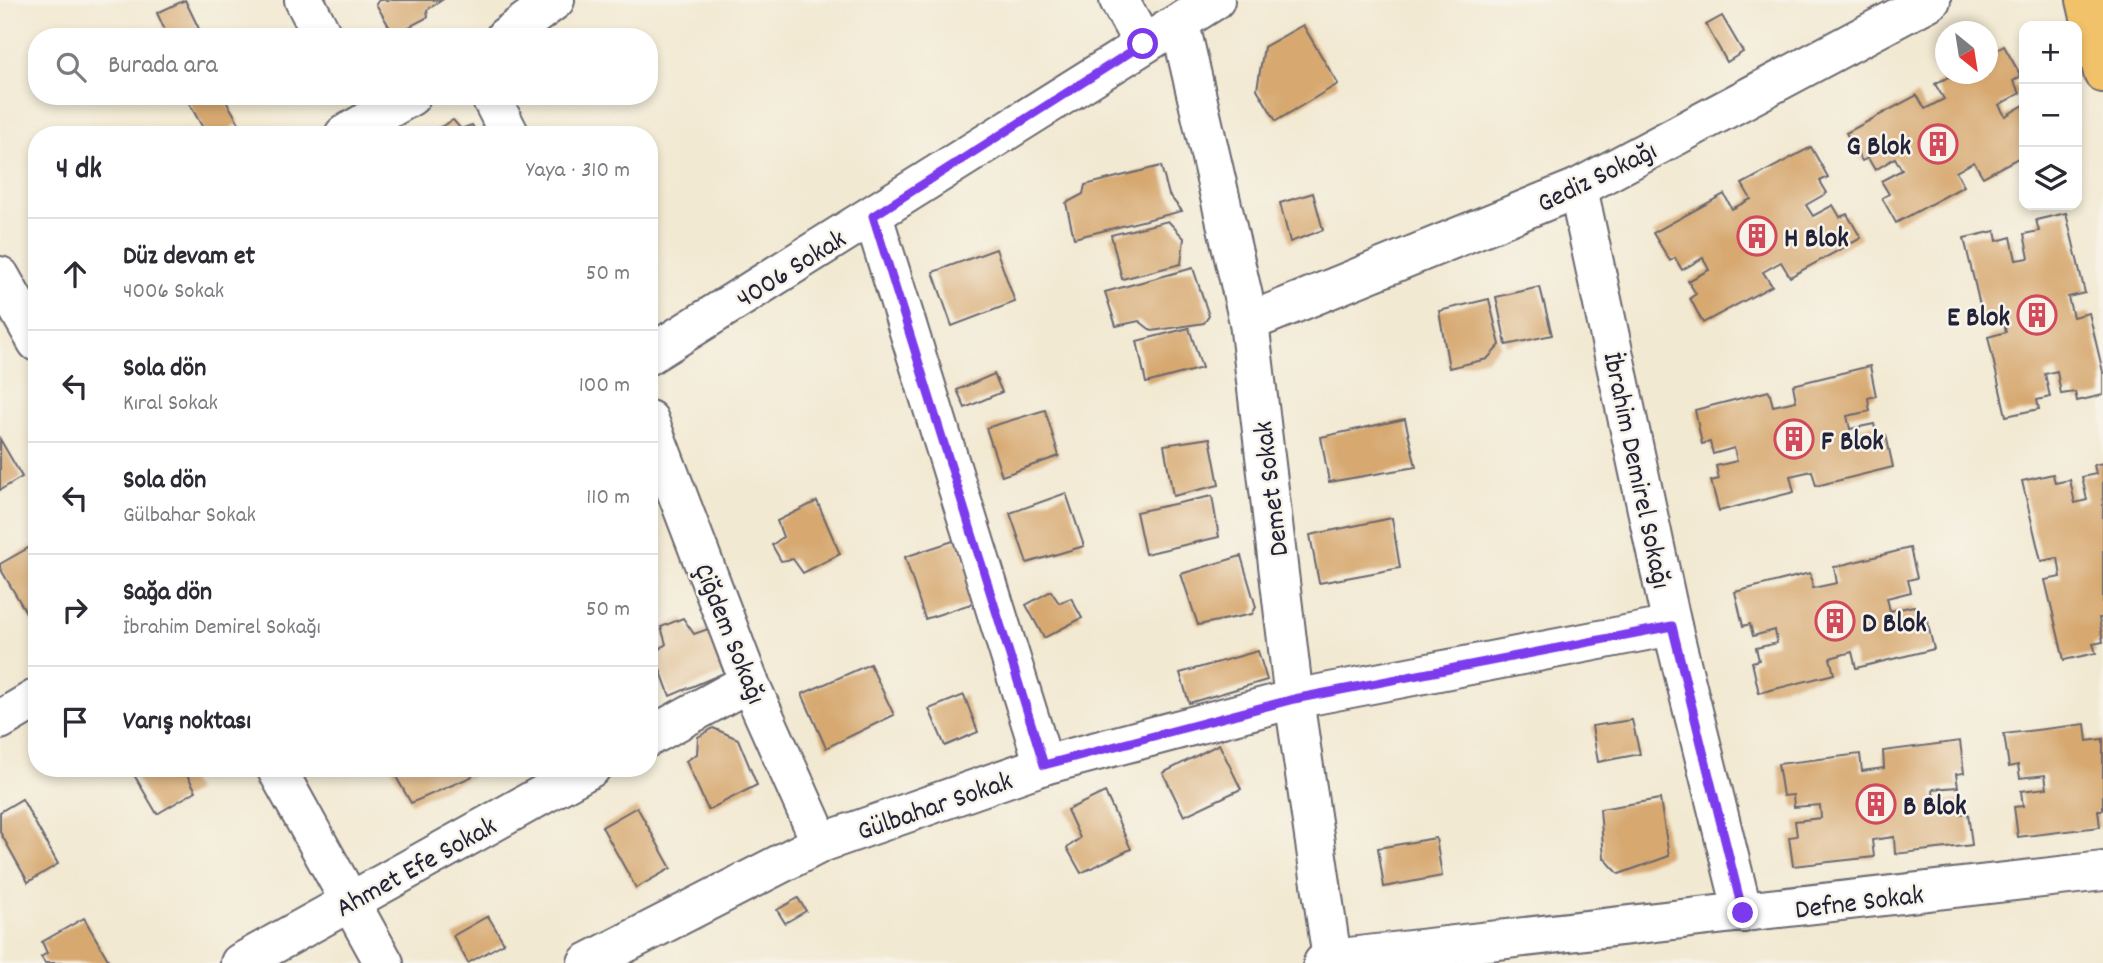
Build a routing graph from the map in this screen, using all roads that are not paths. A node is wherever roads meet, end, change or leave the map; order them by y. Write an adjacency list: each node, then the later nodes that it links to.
1 (304, 0): 8 (street)
2 (555, 0): 9 (street)
3 (1119, 0): 10 (street)
4 (1215, 0): 7 (street, 4006 Sokak)
5 (1931, 0): 16 (street, Gediz Sokağı)
6 (2086, 0): 11 (main road)
7 (1180, 24): 10 (street, 4006 Sokak); 19 (street, Demet Sokak)
8 (318, 28)
9 (517, 28)
10 (1143, 44): 17 (street, 4006 Sokak)
11 (2103, 74)
12 (387, 105): 14 (street)
13 (495, 105): 15 (street)
14 (356, 117)
15 (505, 126)
16 (1578, 188): 19 (street, Gediz Sokağı); 23 (street, İbrahim Demirel Sokağı)
17 (873, 216): 21 (street, 4006 Sokak); 29 (street)
18 (0, 276): 20 (street)
19 (1249, 322): 25 (street, Demet Sokak)
20 (24, 326)
21 (658, 349)
22 (658, 444): 24 (street, Çiğdem Sokağı)
23 (1672, 626): 25 (street, Gülbahar Sokak); 35 (street, İbrahim Demirel Sokağı)
24 (749, 682): 28 (street); 32 (street, Çiğdem Sokağı)
25 (1294, 699): 29 (street, Gülbahar Sokak); 36 (street, Demet Sokak)
26 (28, 703): 27 (street)
27 (0, 720)
28 (658, 732)
29 (1044, 765): 32 (street, Gülbahar Sokak)
30 (280, 777): 34 (street)
31 (574, 777): 34 (street, Ahmet Efe Sokak)
32 (821, 843): 39 (street, Gülbahar Sokak)
33 (2103, 871): 35 (street, Defne Sokak)
34 (349, 900): 37 (street, Ahmet Efe Sokak); 38 (street)
35 (1743, 913): 36 (street, Defne Sokak)
36 (1327, 961)
37 (240, 963)
38 (384, 963)
39 (587, 963)

